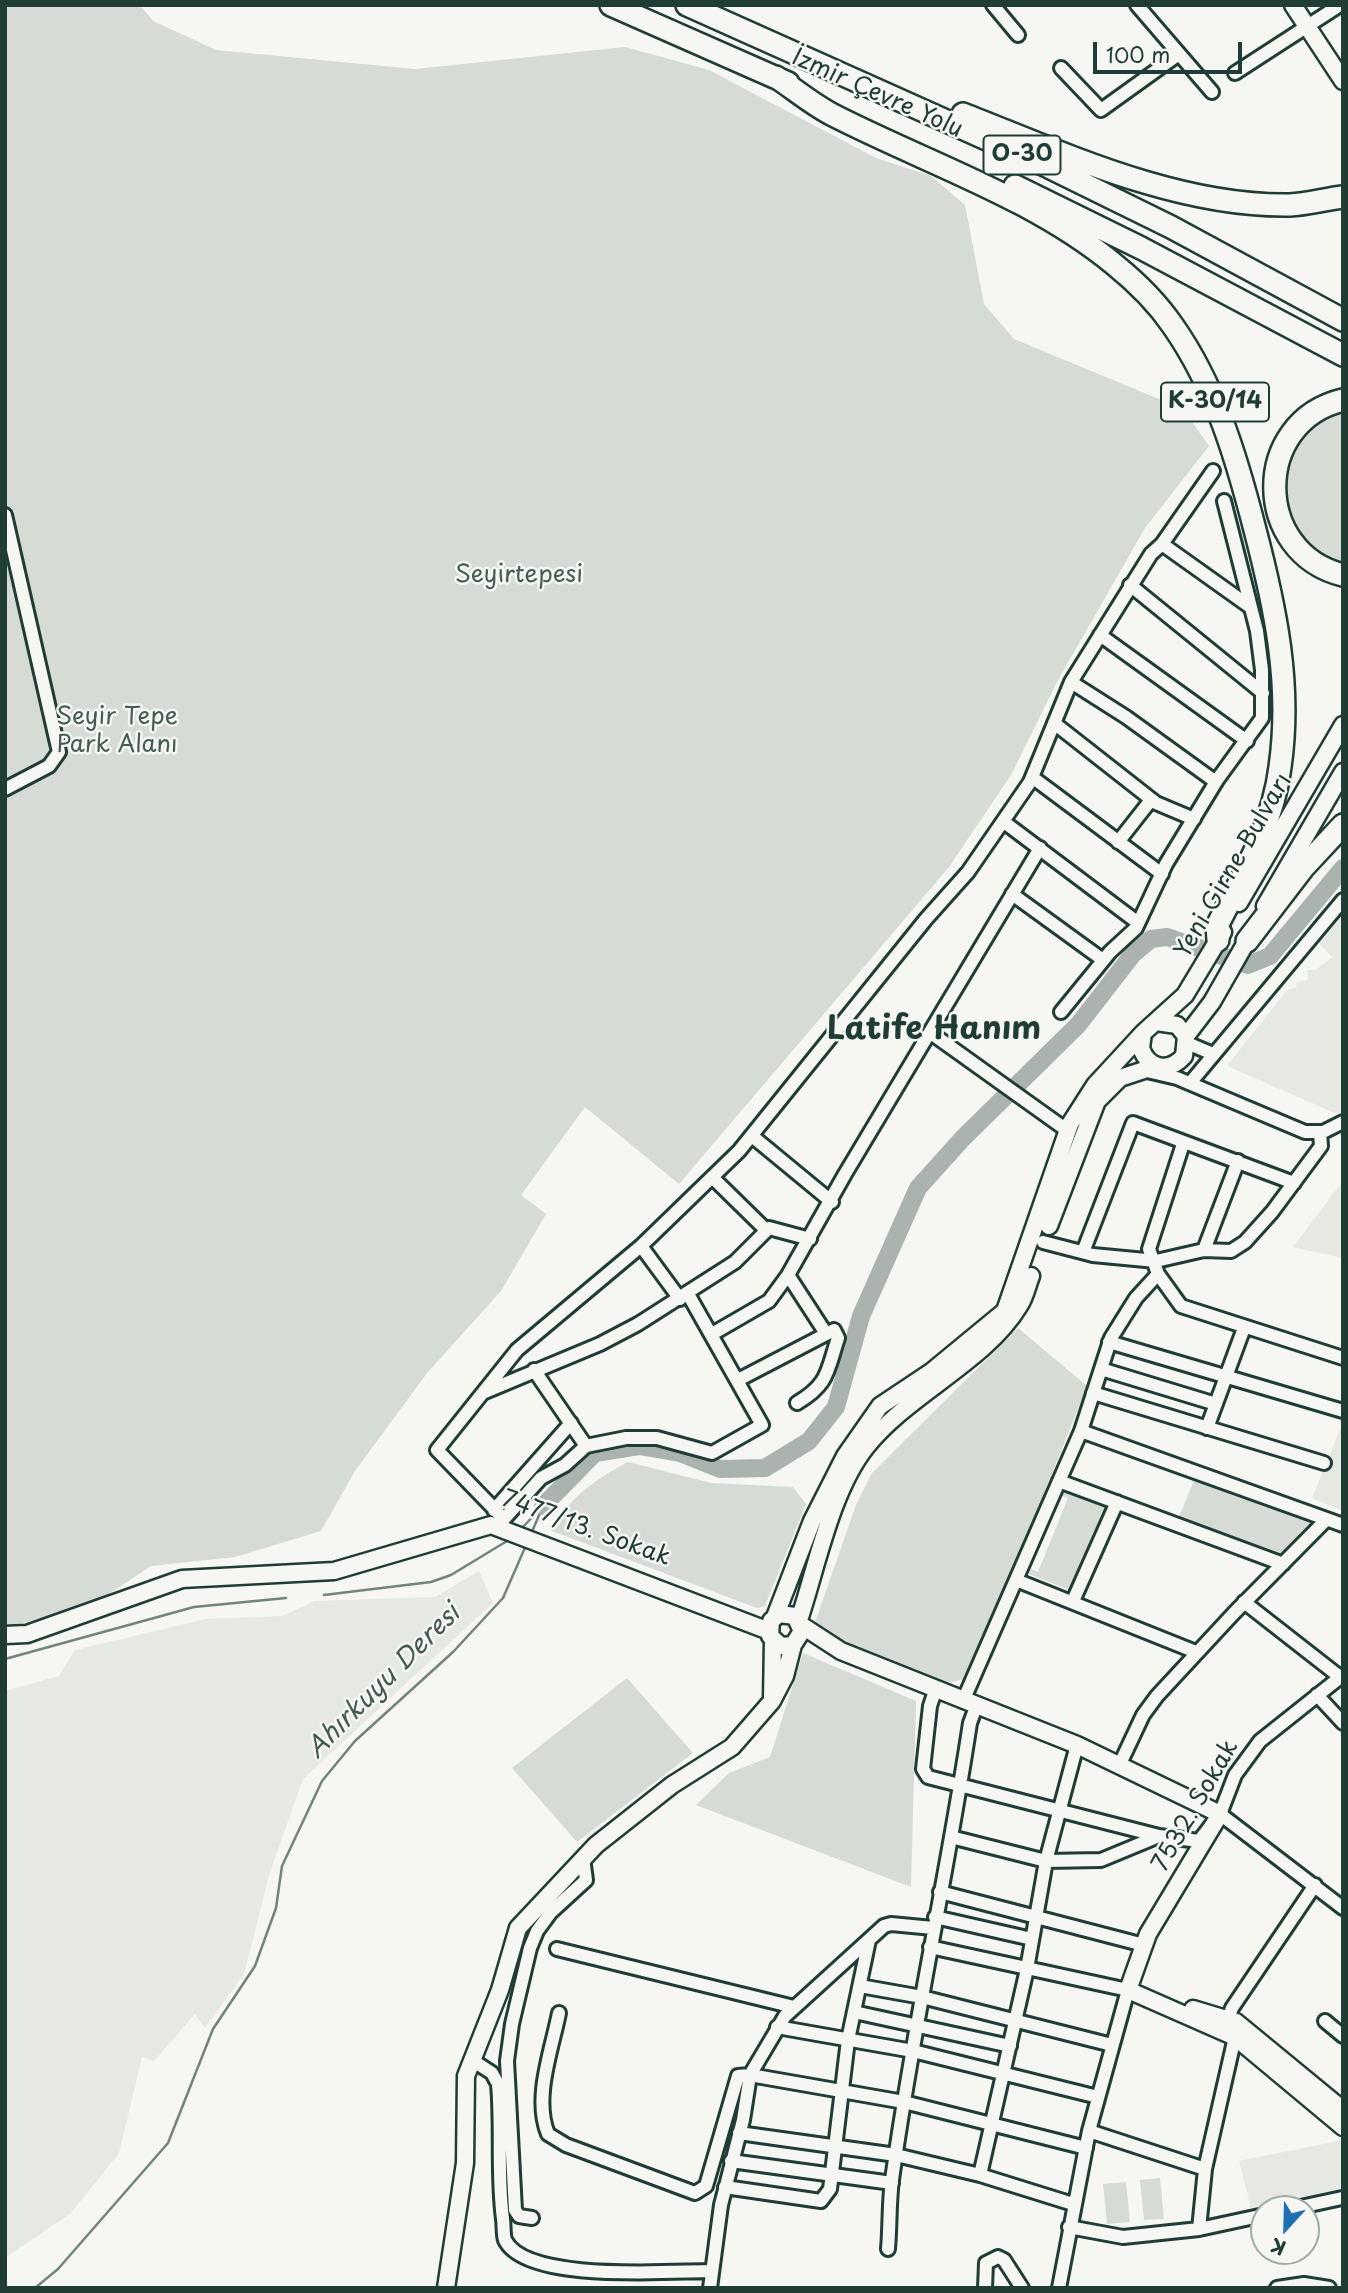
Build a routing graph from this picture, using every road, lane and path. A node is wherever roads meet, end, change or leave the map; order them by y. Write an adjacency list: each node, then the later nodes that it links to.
1 (611, 5): 13 (highway, İzmir Çevre Yolu / O-30)
2 (993, 5): 9 (street)
3 (1157, 5): 7 (street)
4 (1293, 5): 8 (street)
5 (1340, 5): 8 (street)
6 (690, 7): 16 (highway); 17 (highway, İzmir Çevre Yolu / O-30)
7 (1141, 10): 10 (street)
8 (1310, 27): 12 (street); 14 (street)
9 (1018, 35)
10 (1179, 54): 11 (street); 15 (street)
11 (1061, 68)
12 (1234, 73)
13 (775, 77): 18 (highway, İzmir Çevre Yolu / O-30); 47 (highway, K-30/14)
14 (1343, 80)
15 (1212, 92)
16 (1343, 197)
17 (1343, 320)
18 (1343, 355)
19 (1343, 400): 24 (highway, K-30/14)
20 (1213, 471): 23 (street)
21 (1224, 501): 26 (street)
22 (5, 515): 36 (street)
23 (1162, 544): 25 (street); 26 (street)
24 (1343, 575)
25 (1130, 585): 27 (street); 29 (street)
26 (1249, 606): 29 (street)
27 (1100, 635): 28 (street); 32 (street)
28 (1071, 682): 30 (street); 35 (street)
29 (1263, 692): 32 (street)
30 (1054, 723): 34 (street); 37 (street)
31 (1343, 725): 47 (street, Yeni Girne Bulvarı)
32 (1247, 741): 35 (street)
33 (1343, 772): 48 (street, Yeni Girne Bulvarı)
34 (1032, 777): 39 (street); 41 (street)
35 (1216, 782): 38 (street)
36 (5, 789)
37 (1152, 800): 38 (street); 41 (street)
38 (1194, 819): 43 (street)
39 (1004, 822): 42 (street); 60 (street)
40 (1343, 825): 48 (highway)
41 (1118, 842): 43 (street)
42 (1040, 848): 44 (street); 46 (street)
43 (1162, 874): 46 (street)
44 (1013, 894): 49 (street); 52 (street)
45 (1340, 906): 54 (street)
46 (1137, 922): 49 (street)
47 (1218, 940): 51 (street, Yeni Girne Bulvarı / K-30/14)
48 (1244, 947): 53 (street, Yeni Girne Bulvarı)
49 (1103, 960): 50 (street)
50 (1061, 1013)
51 (1150, 1028): 53 (street); 55 (street); 58 (street, Yeni Girne Bulvarı)
52 (930, 1033): 58 (street); 65 (street)
53 (1186, 1039): 54 (street); 55 (street)
54 (1213, 1054): 56 (street)
55 (1156, 1070): 56 (street); 68 (street)
56 (1190, 1083): 59 (street)
57 (1343, 1122): 59 (street)
58 (1068, 1131): 103 (street, Yeni Girne Bulvarı)
59 (1320, 1132): 64 (street)
60 (751, 1136): 63 (street); 65 (street)
61 (1183, 1144): 62 (street); 71 (street); 72 (street)
62 (1238, 1161): 64 (street); 70 (street)
63 (712, 1177): 66 (street); 69 (street)
64 (1294, 1183): 70 (street)
65 (832, 1202): 67 (street)
66 (766, 1230): 67 (street); 74 (street)
67 (810, 1239): 73 (street)
68 (1043, 1242): 71 (street); 104 (street)
69 (641, 1245): 74 (street); 85 (street)
70 (1204, 1250): 72 (street)
71 (1083, 1252): 72 (street)
72 (1157, 1267): 75 (street); 78 (street)
73 (788, 1275): 76 (street); 77 (street)
74 (684, 1296): 77 (street); 81 (street)
75 (1244, 1328): 79 (street); 82 (street)
76 (825, 1332): 83 (street); 86 (street)
77 (712, 1334): 83 (street)
78 (1110, 1342): 80 (street); 82 (street)
79 (1343, 1358)
80 (1101, 1369): 84 (street); 87 (street)
81 (534, 1370): 85 (street); 89 (street)
82 (1226, 1378): 87 (street); 88 (street)
83 (738, 1380): 92 (street)
84 (1093, 1394): 90 (street); 91 (street)
85 (480, 1395): 97 (street)
86 (797, 1403)
87 (1216, 1404): 90 (street)
88 (1343, 1411)
89 (571, 1423): 92 (street); 97 (street)
90 (1207, 1428): 93 (street)
91 (1081, 1431): 94 (street); 96 (street)
92 (586, 1446): 97 (street)
93 (1324, 1463)
94 (1059, 1481): 95 (street); 100 (street)
95 (1117, 1502): 99 (street); 101 (street)
96 (1327, 1519): 98 (street); 99 (street)
97 (505, 1520): 103 (street, 7477/13. Sokak); 105 (street, 7477/13. Sokak)
98 (1343, 1525)
99 (1283, 1564): 102 (street)
100 (1016, 1580): 101 (street); 111 (street)
101 (1073, 1601): 106 (street)
102 (1244, 1602): 106 (street); 107 (street)
103 (772, 1627): 104 (street); 104 (street); 110 (street)
104 (798, 1633): 108 (street); 110 (street)
105 (5, 1635)
106 (1196, 1652): 114 (street)
107 (1342, 1676): 109 (street, 7532. Sokak)
108 (935, 1691): 111 (street); 115 (street)
109 (1317, 1695): 112 (street); 117 (street, 7532. Sokak)
110 (772, 1701): 120 (street)
111 (970, 1704): 113 (street); 115 (street)
112 (1343, 1723)
113 (1077, 1745): 114 (street); 116 (street)
114 (1119, 1766): 117 (street)
115 (959, 1786): 116 (street); 118 (street)
116 (1061, 1811): 119 (street); 121 (street)
117 (1220, 1814): 119 (street); 122 (street); 129 (street, 7532. Sokak)
118 (951, 1836): 121 (street); 123 (street)
119 (1159, 1836): 121 (street)
120 (583, 1858): 150 (street); 173 (street)
121 (1046, 1861): 125 (street)
122 (1315, 1885): 124 (street); 140 (street)
123 (940, 1892): 125 (street); 126 (street)
124 (1343, 1908)
125 (1037, 1915): 127 (street); 129 (street)
126 (934, 1923): 127 (street); 128 (street); 130 (street)
127 (1032, 1939): 132 (street)
128 (869, 1940): 133 (street); 136 (street)
129 (1144, 1945): 134 (street, 7532. Sokak)
130 (930, 1947): 132 (street); 135 (street)
131 (557, 1948): 136 (street)
132 (1027, 1969): 134 (street); 139 (street)
133 (860, 1986): 135 (street); 137 (street)
134 (1128, 1990): 140 (street); 145 (street); 147 (street)
135 (922, 1997): 139 (street); 142 (street)
136 (794, 2007): 143 (street)
137 (854, 2012): 142 (street); 146 (street)
138 (559, 2013): 152 (street)
139 (1015, 2020): 147 (street); 148 (street)
140 (1228, 2020): 145 (street); 156 (street)
141 (1325, 2021): 144 (street)
142 (918, 2024): 148 (street); 149 (street)
143 (777, 2027): 146 (street); 152 (street)
144 (1343, 2036)
145 (1235, 2037): 158 (street); 165 (street)
146 (848, 2040): 149 (street); 153 (street)
147 (1112, 2045): 154 (street)
148 (1010, 2046): 151 (street)
149 (913, 2051): 151 (street); 155 (street)
150 (472, 2060): 178 (street); 179 (street)
151 (1004, 2072): 154 (street); 157 (street)
152 (750, 2075): 153 (street); 160 (street)
153 (842, 2092): 155 (street); 161 (street)
154 (1098, 2098): 159 (street)
155 (904, 2102): 157 (street); 163 (street)
156 (1343, 2110)
157 (992, 2124): 162 (street); 167 (street)
158 (1343, 2127)
159 (1089, 2131): 162 (street); 165 (street)
160 (739, 2133): 161 (street); 164 (street)
161 (834, 2148): 163 (street); 166 (street)
162 (1086, 2148): 172 (street)
163 (896, 2155): 167 (street); 168 (street)
164 (732, 2161): 166 (street); 169 (street)
165 (1205, 2169): 176 (street)
166 (831, 2175): 168 (street); 169 (street)
167 (980, 2175): 172 (street)
168 (892, 2183): 177 (street)
169 (725, 2186): 178 (street)
170 (1342, 2198): 171 (street)
171 (1320, 2203)
172 (1073, 2204): 175 (street)
173 (532, 2218)
174 (1250, 2218): 176 (street)
175 (1069, 2227): 176 (street); 183 (street)
176 (1199, 2229)
177 (888, 2249)
178 (712, 2271): 180 (street)
179 (446, 2288)
180 (710, 2288)
181 (985, 2288): 182 (street)
182 (1022, 2288)
183 (1059, 2288)
184 (1277, 2288): 185 (street)
185 (1329, 2288)

